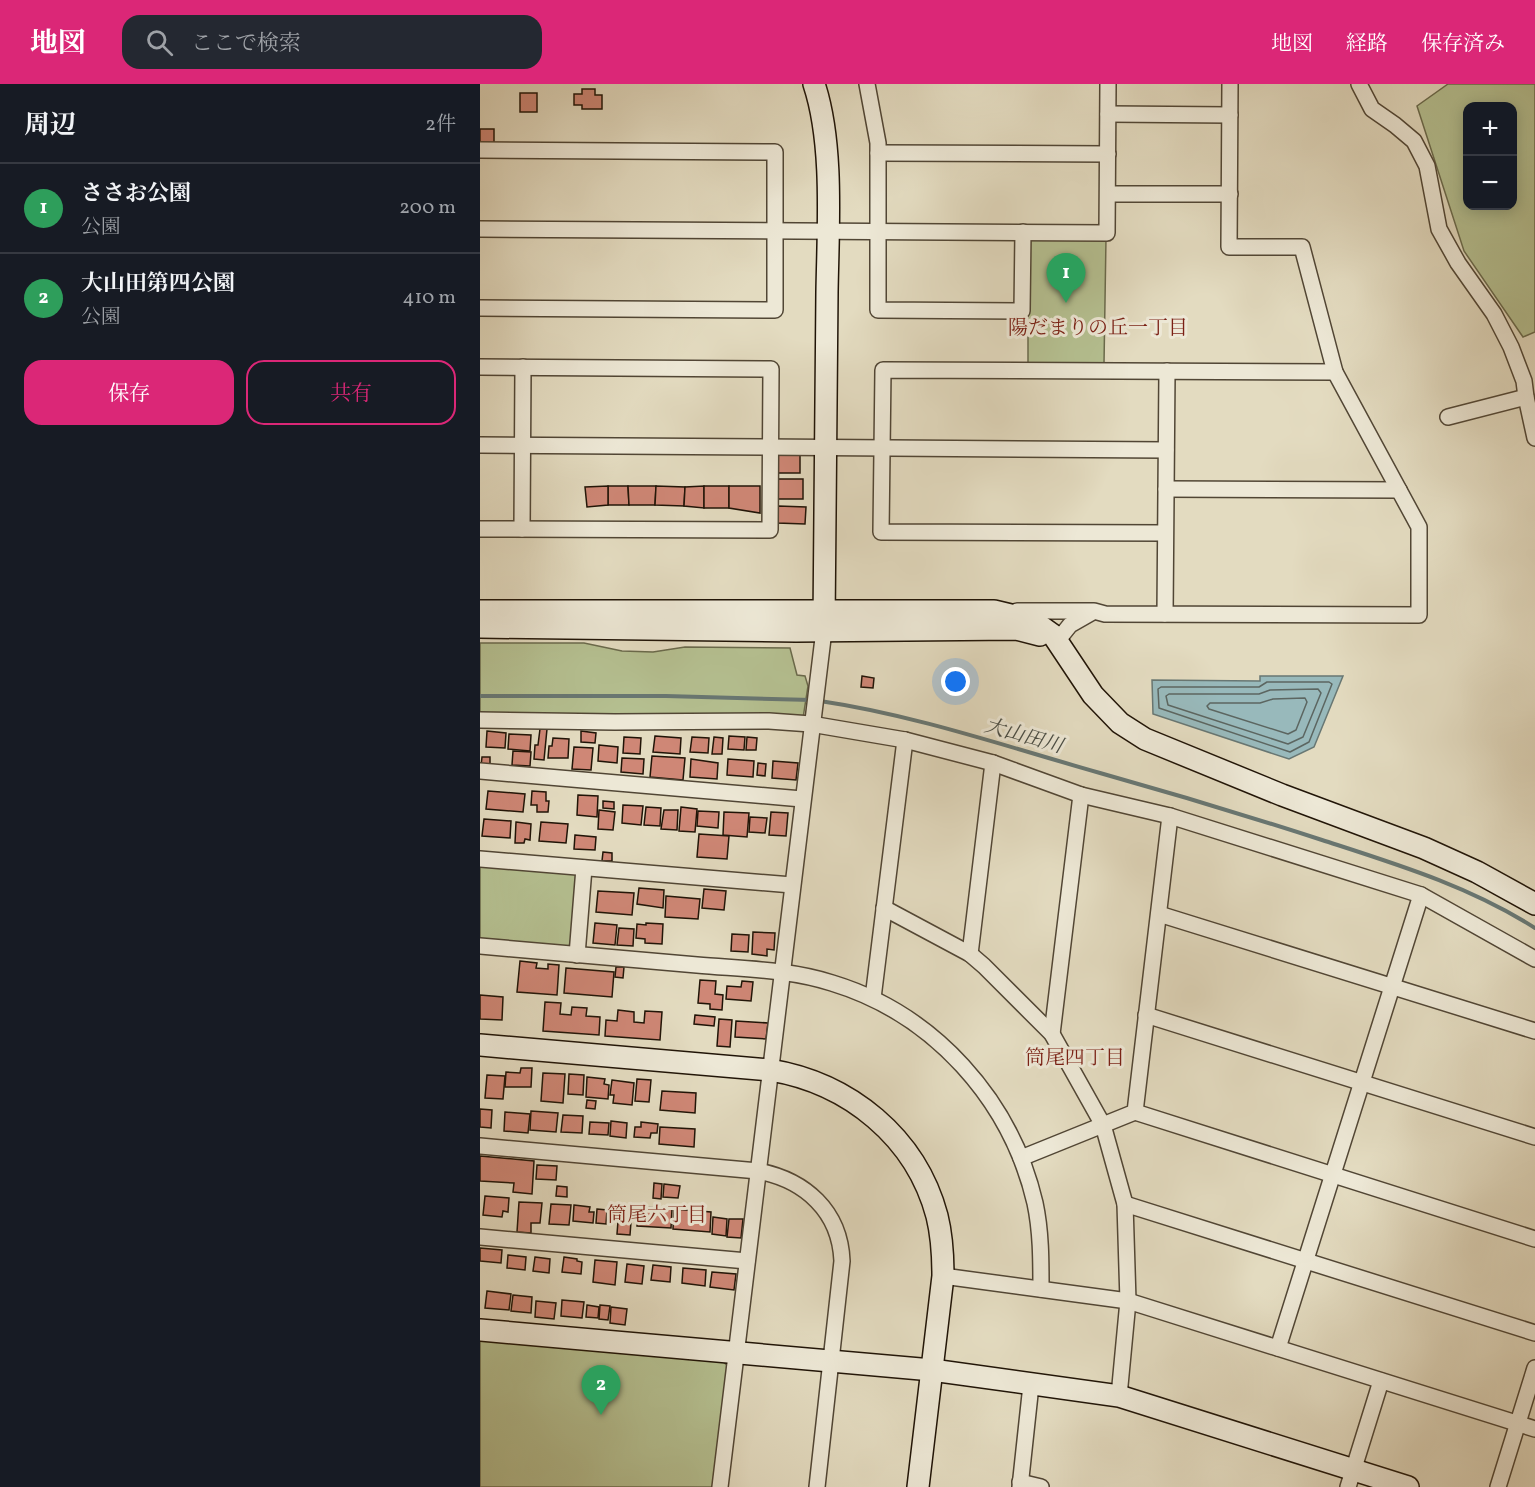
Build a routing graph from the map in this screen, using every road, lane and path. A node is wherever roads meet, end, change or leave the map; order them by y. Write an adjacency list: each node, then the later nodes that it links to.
1 (814, 84): 15 (street)
2 (867, 84): 9 (street)
3 (1108, 84): 6 (street)
4 (1230, 84): 7 (street)
5 (1359, 84): 23 (street)
6 (1108, 114): 7 (street); 10 (street)
7 (1230, 115): 12 (street)
8 (480, 150): 14 (street)
9 (878, 153): 10 (street); 16 (street)
10 (1108, 154): 11 (street)
11 (1108, 194): 12 (street); 17 (street)
12 (1230, 194): 22 (street)
13 (480, 229): 14 (street)
14 (776, 231): 15 (street); 18 (street)
15 (828, 231): 16 (street); 29 (street)
16 (878, 232): 17 (street); 17 (street)
17 (1023, 232)
18 (480, 308)
19 (480, 367): 20 (street)
20 (523, 367): 27 (street); 28 (street)
21 (1167, 371): 22 (street); 30 (street); 31 (street)
22 (1335, 372): 33 (street)
23 (1526, 397): 24 (street); 25 (street)
24 (1448, 417)
25 (1535, 438)
26 (480, 446): 27 (street)
27 (522, 446): 28 (street); 35 (street)
28 (771, 447): 29 (street); 35 (street)
29 (826, 448): 30 (street); 41 (street)
30 (882, 449): 31 (street); 36 (street)
31 (1166, 450): 32 (street)
32 (1166, 489): 33 (street); 36 (street)
33 (1399, 490): 40 (street)
34 (480, 529): 35 (street)
35 (522, 529)
36 (1165, 532): 40 (street)
37 (480, 611): 41 (street)
38 (994, 611): 39 (street); 41 (street); 43 (street)
39 (1094, 611): 40 (street); 43 (street)
40 (1165, 614)
41 (824, 620): 42 (street); 43 (street); 45 (street)
42 (480, 627)
43 (1061, 644): 56 (street)
44 (480, 720): 45 (street)
45 (811, 724): 46 (street); 50 (street)
46 (904, 740): 47 (street); 57 (street)
47 (993, 763): 49 (street); 60 (street)
48 (480, 771): 50 (street)
49 (1081, 795): 51 (street); 68 (street)
50 (802, 800): 54 (street)
51 (1170, 816): 55 (street); 58 (street)
52 (480, 859): 53 (street)
53 (584, 868): 54 (street); 61 (street)
54 (792, 885): 63 (street)
55 (1421, 895): 62 (street); 64 (street)
56 (1535, 904)
57 (884, 908): 60 (street); 65 (street)
58 (1159, 914): 64 (street); 66 (street)
59 (480, 946): 61 (street)
60 (970, 954): 68 (street)
61 (577, 955): 63 (street)
62 (1535, 959)
63 (782, 972): 65 (street); 70 (street)
64 (1392, 987): 67 (street); 71 (street)
65 (873, 998): 76 (street)
66 (1146, 1015): 71 (street); 72 (street)
67 (1535, 1032)
68 (1052, 1034): 73 (street)
69 (480, 1045): 70 (street)
70 (770, 1070): 77 (street); 84 (street)
71 (1362, 1082): 74 (street); 78 (street)
72 (1135, 1112): 73 (street); 78 (street)
73 (1103, 1125): 76 (street); 79 (street)
74 (1535, 1137)
75 (480, 1146): 77 (street)
76 (1021, 1158): 85 (street)
77 (759, 1171): 82 (street); 91 (street)
78 (1334, 1175): 81 (street); 83 (street)
79 (1125, 1204): 83 (street); 86 (street)
80 (480, 1237): 82 (street)
81 (1535, 1239)
82 (747, 1261): 90 (street)
83 (1305, 1262): 88 (street); 89 (street)
84 (943, 1276): 85 (street); 93 (street)
85 (1041, 1288): 86 (street)
86 (1128, 1301): 89 (street); 96 (street)
87 (480, 1330): 90 (street)
88 (1535, 1333)
89 (1278, 1348): 94 (street)
90 (735, 1353): 91 (street); 101 (street)
91 (831, 1362): 93 (street); 102 (street)
92 (1535, 1368): 97 (street)
93 (932, 1370): 95 (street); 103 (street)
94 (1381, 1381): 97 (street); 99 (street)
95 (1031, 1385): 96 (street); 100 (street)
96 (1119, 1396): 99 (street)
97 (1518, 1423): 98 (street); 106 (street)
98 (1535, 1429)
99 (1350, 1478): 105 (street)
100 (1020, 1484): 104 (street)
101 (720, 1487)
102 (817, 1487)
103 (918, 1487)
104 (1041, 1487)
105 (1408, 1487)
106 (1498, 1487)

